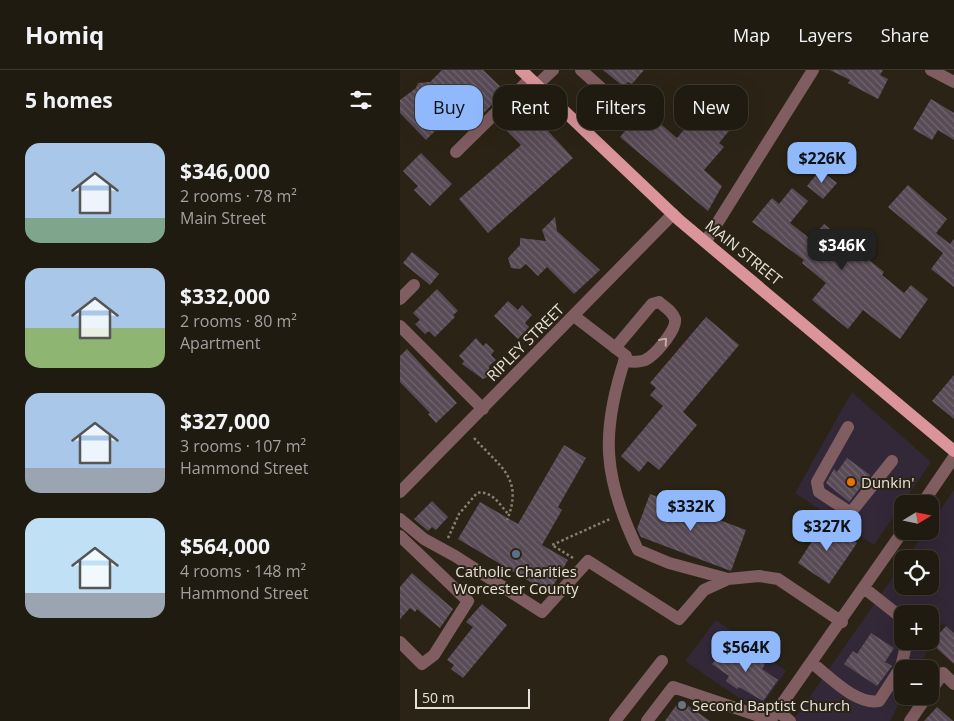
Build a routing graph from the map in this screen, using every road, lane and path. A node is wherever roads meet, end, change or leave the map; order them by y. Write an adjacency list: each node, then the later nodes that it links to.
1 (553, 70): 5 (street)
2 (581, 70): 7 (street)
3 (813, 70): 10 (street)
4 (931, 70): 6 (street)
5 (529, 78): 8 (street); 9 (main road, MAIN STREET)
6 (954, 82)
7 (598, 85)
8 (456, 152)
9 (673, 214): 10 (main road, MAIN STREET); 13 (street, RIPLEY STREET)
10 (706, 241): 20 (main road, MAIN STREET)
11 (414, 284): 12 (street)
12 (400, 299)
13 (574, 316): 15 (street); 17 (street, RIPLEY STREET)
14 (400, 326): 17 (street)
15 (616, 348): 16 (street); 16 (street, one-way to 15)
16 (624, 361): 25 (street)
17 (483, 409): 23 (street, RIPLEY STREET)
18 (848, 427): 22 (street)
19 (472, 436): 26 (path)
20 (954, 451)
21 (954, 457): 24 (street)
22 (892, 461)
23 (400, 492)
24 (928, 495)
25 (621, 514): 32 (path); 33 (street)
26 (509, 515): 28 (path); 31 (path)
27 (400, 519): 31 (street)
28 (507, 520)
29 (400, 536): 37 (street)
30 (897, 540): 34 (street)
31 (443, 549): 32 (street)
32 (584, 565): 33 (street)
33 (728, 579): 36 (street)
34 (864, 588): 35 (street); 36 (street)
35 (894, 612)
36 (842, 622): 40 (street)
37 (400, 642)
38 (907, 650): 40 (street)
39 (662, 661): 45 (street)
40 (812, 663): 44 (street)
41 (939, 679): 42 (street)
42 (954, 684)
43 (921, 705): 48 (street)
44 (773, 717): 46 (street); 47 (street)
45 (615, 721)
46 (647, 721)
47 (790, 721)
48 (910, 721)

